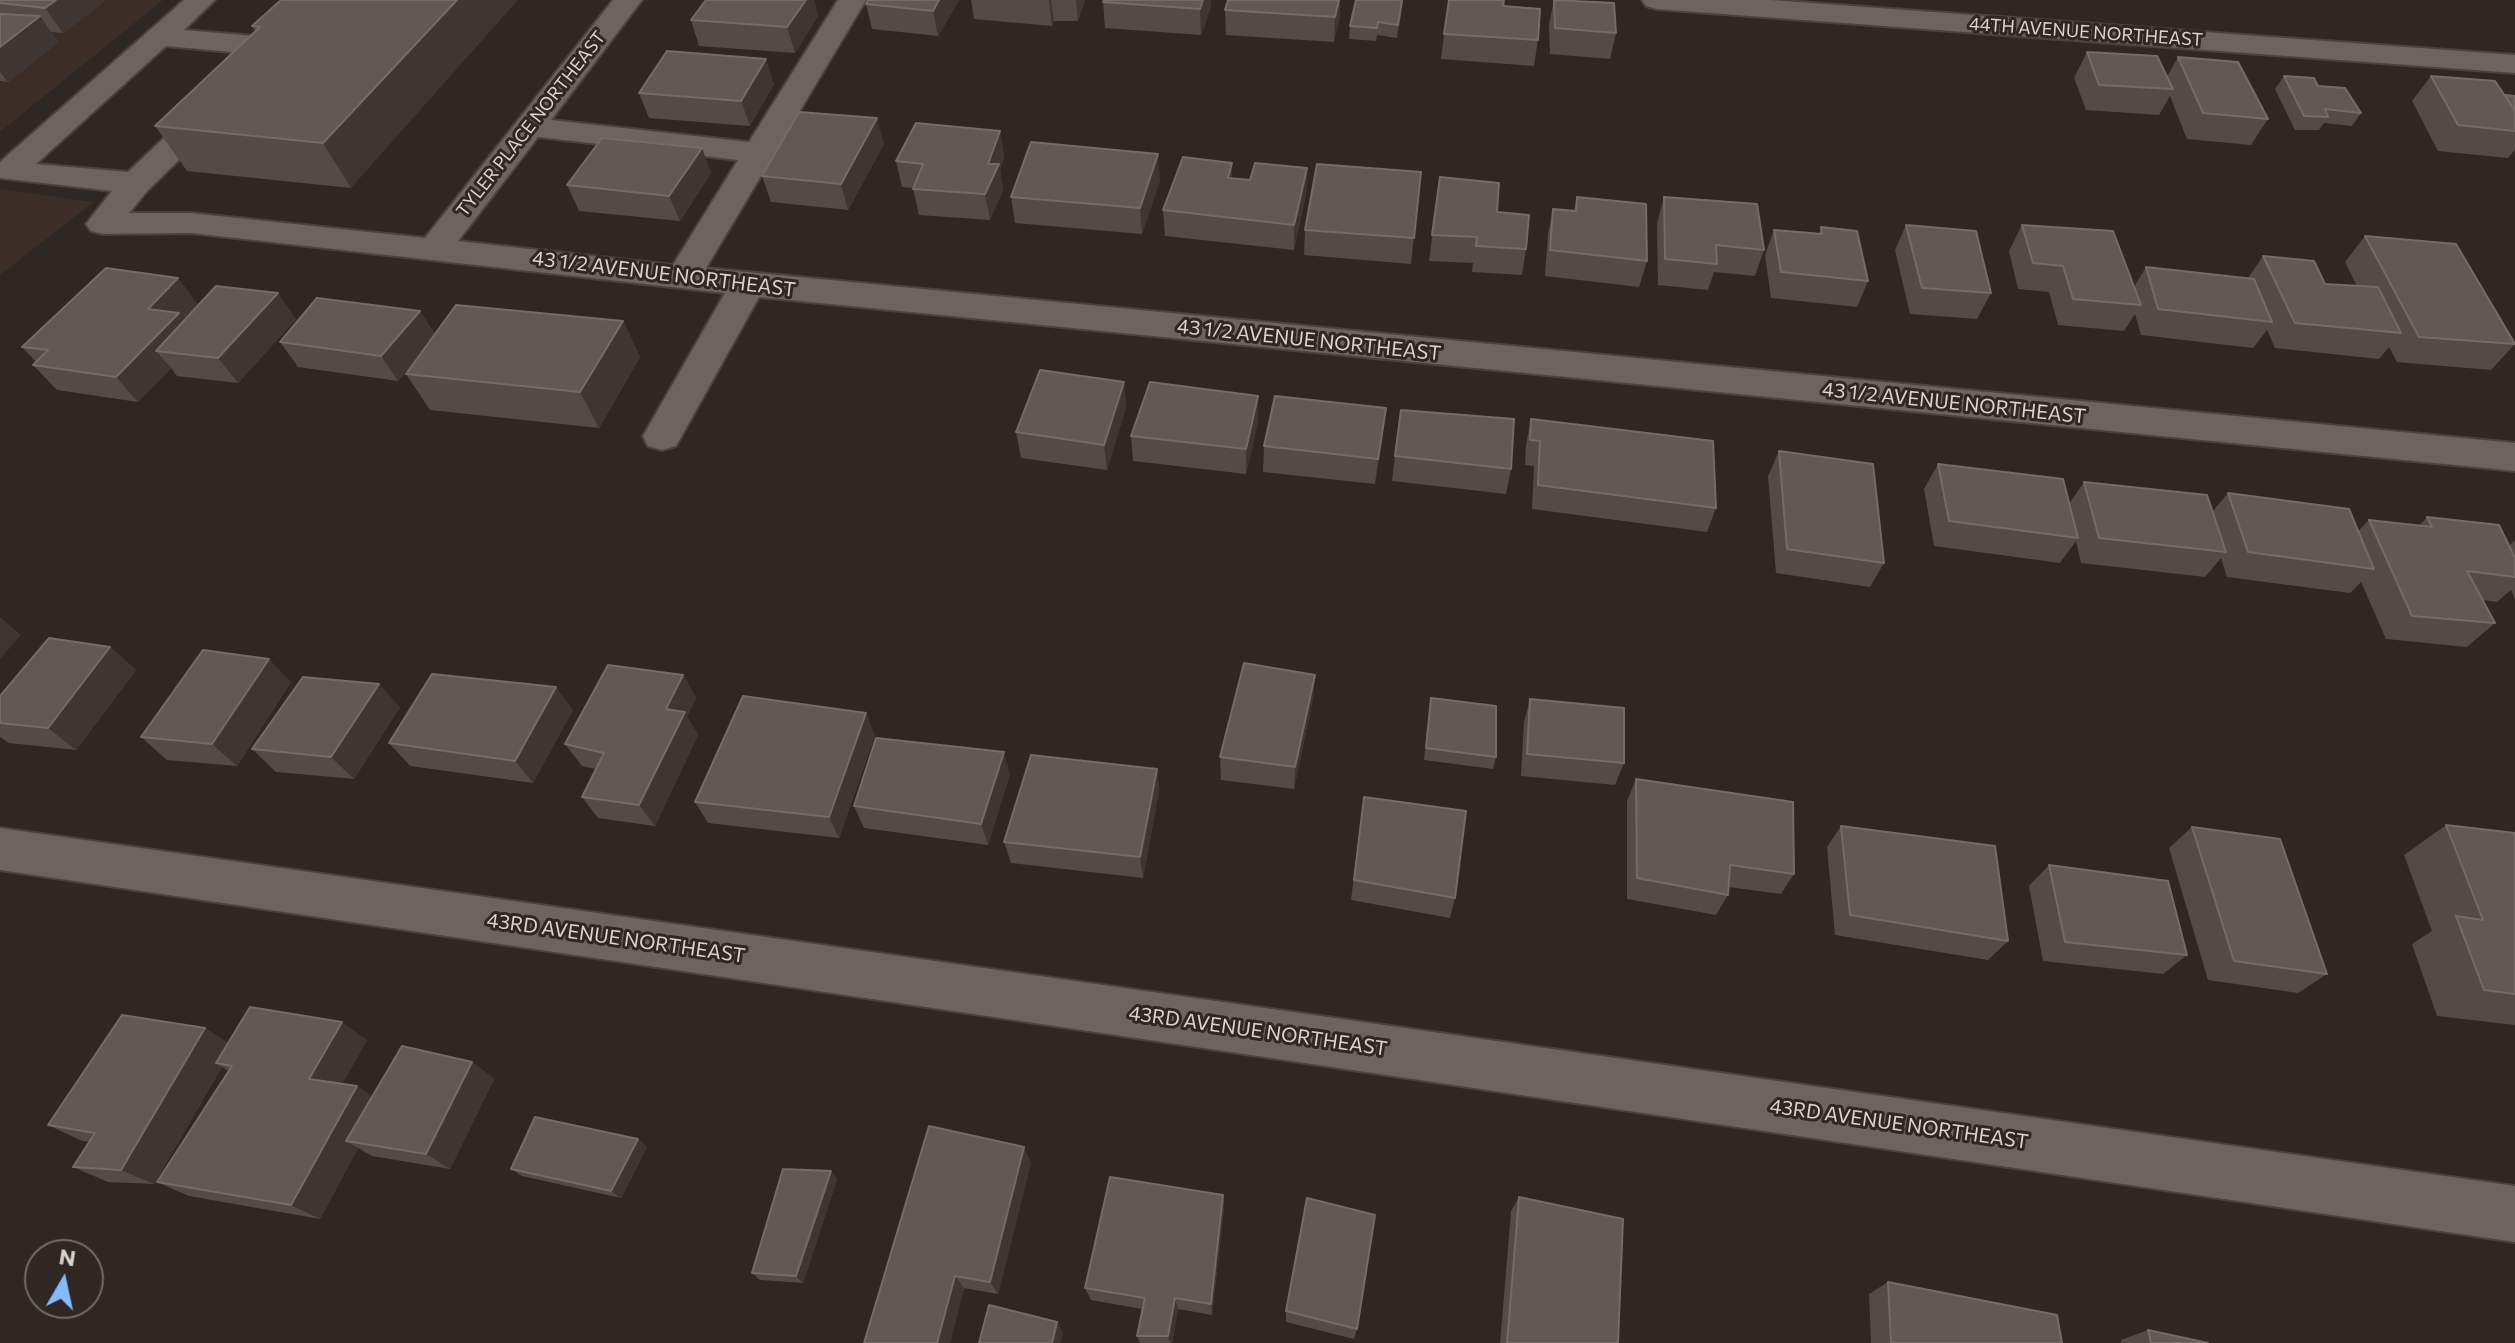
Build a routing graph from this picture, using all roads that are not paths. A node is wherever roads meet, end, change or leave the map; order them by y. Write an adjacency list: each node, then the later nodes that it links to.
1 (201, 0): 5 (street)
2 (628, 0): 7 (street, TYLER PLACE NORTHEAST)
3 (852, 0): 8 (street)
4 (1656, 0): 6 (street, 44TH AVENUE NORTHEAST)
5 (160, 37): 9 (street); 9 (street)
6 (2515, 64)
7 (529, 127): 8 (street); 10 (street, TYLER PLACE NORTHEAST)
8 (759, 153): 11 (street)
9 (136, 183): 10 (street, 43 1/2 AVENUE NORTHEAST)
10 (435, 248): 11 (street, 43 1/2 AVENUE NORTHEAST)
11 (683, 277): 12 (street, 43 1/2 AVENUE NORTHEAST)
12 (748, 284): 13 (street); 14 (street, 43 1/2 AVENUE NORTHEAST)
13 (662, 436)
14 (2515, 457)
15 (0, 849): 16 (street, 43RD AVENUE NORTHEAST)
16 (2515, 1214)

